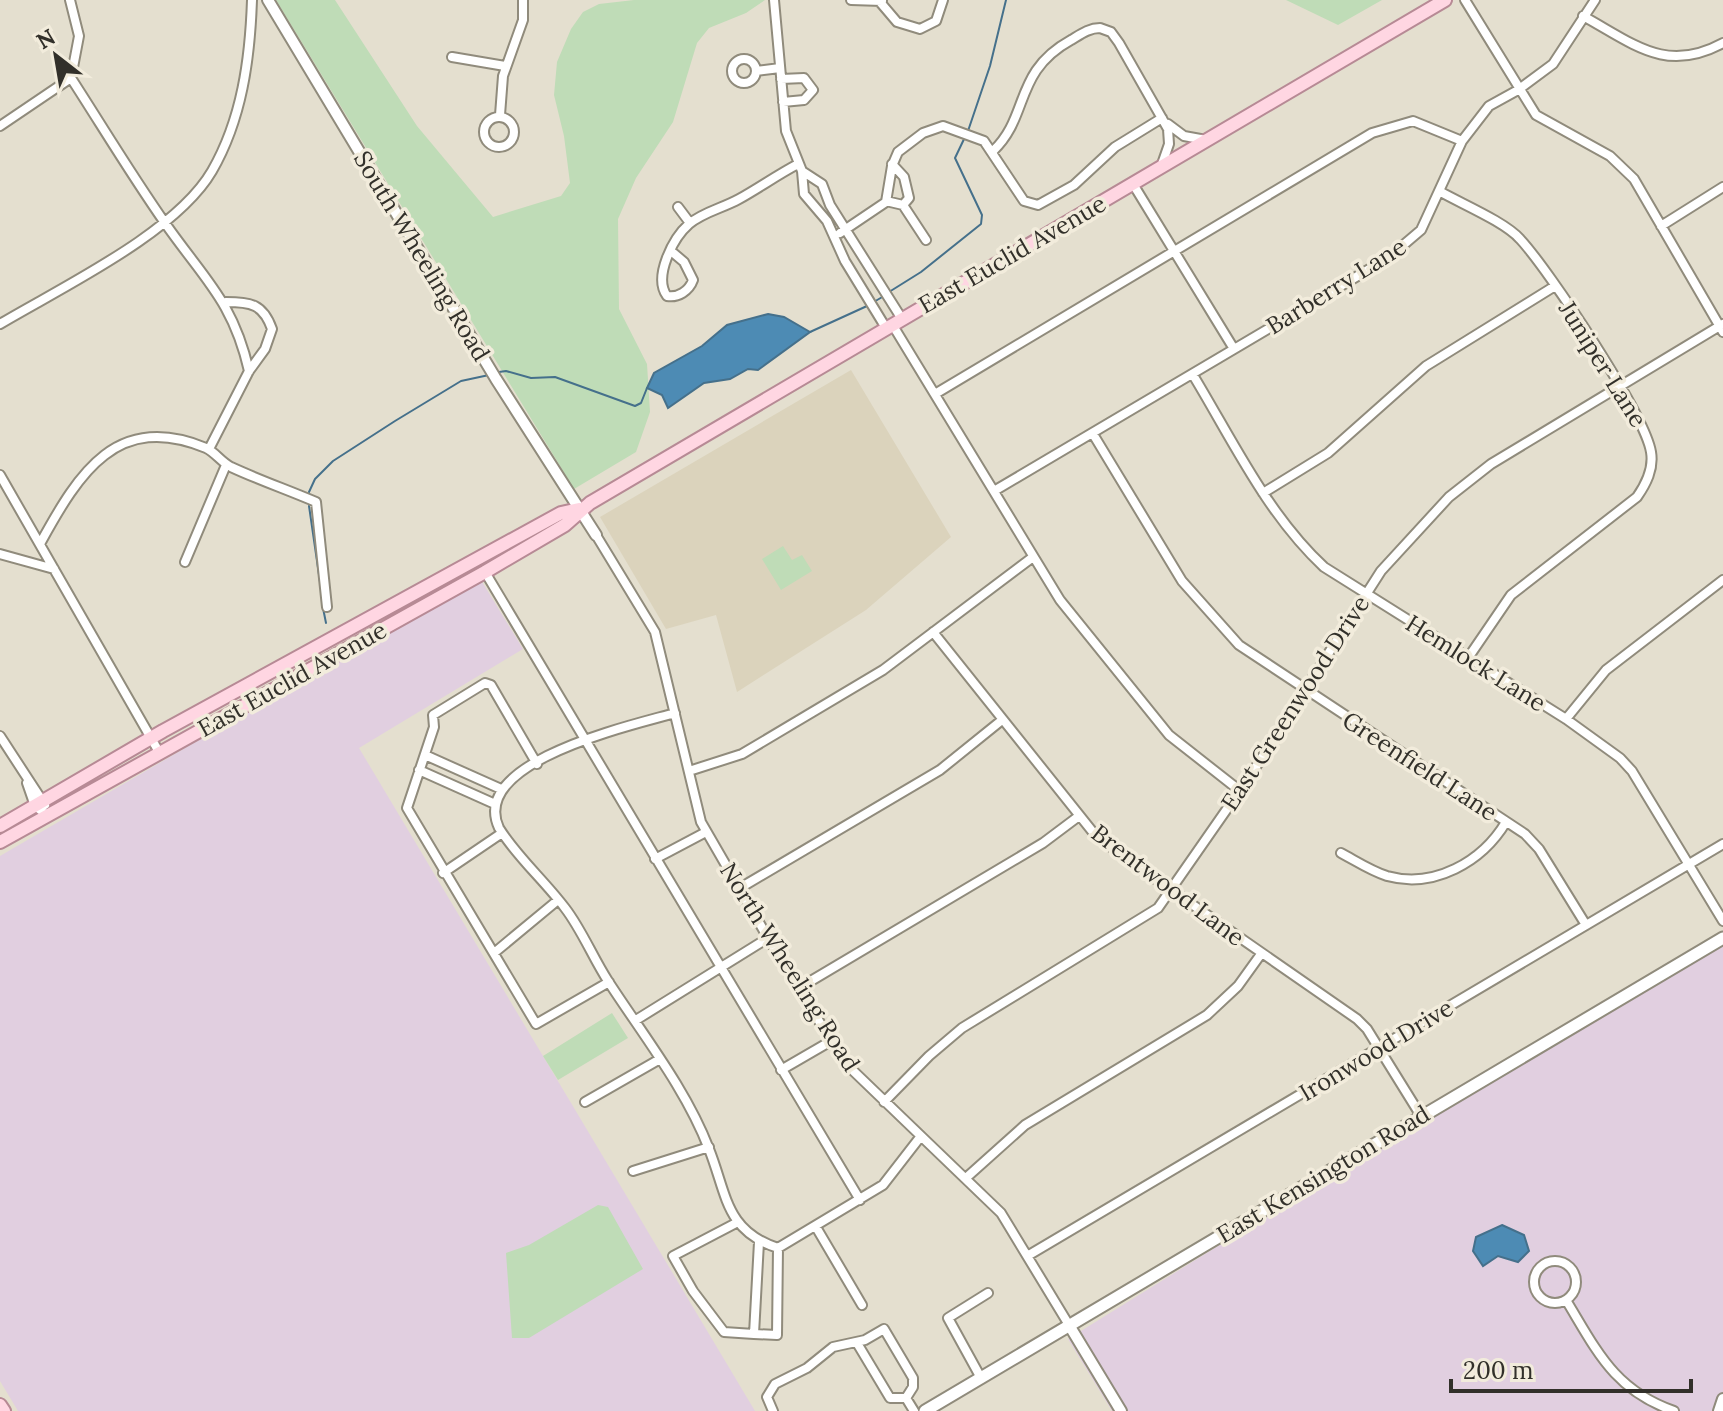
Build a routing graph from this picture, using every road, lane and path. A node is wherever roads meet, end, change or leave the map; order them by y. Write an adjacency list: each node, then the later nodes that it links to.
1 (70, 0): 18 (street)
2 (252, 0): 38 (street)
3 (268, 0): 60 (street, South Wheeling Road)
4 (523, 0): 15 (street)
5 (774, 0): 16 (street)
6 (851, 0): 11 (street)
7 (943, 0): 11 (street)
8 (1445, 0): 25 (main road, East Euclid Avenue)
9 (1465, 0): 20 (street)
10 (1595, 0): 12 (street, Barberry Lane)
11 (882, 1)
12 (1583, 16): 13 (street); 20 (street, Barberry Lane)
13 (1723, 43)
14 (452, 57): 15 (street)
15 (505, 66): 22 (street)
16 (780, 68): 17 (street); 19 (street)
17 (756, 71)
18 (71, 78): 24 (street); 38 (street)
19 (781, 79): 21 (street); 21 (street)
20 (1518, 90): 26 (street, Barberry Lane); 39 (street)
21 (783, 102): 29 (street)
22 (500, 115)
23 (1162, 118): 25 (street); 27 (street); 27 (street); 30 (street)
24 (0, 126)
25 (1207, 140): 30 (main road, East Euclid Avenue)
26 (1462, 141): 33 (street, Barberry Lane); 43 (street)
27 (993, 151): 28 (street)
28 (892, 164): 34 (street); 35 (street)
29 (800, 168): 37 (street); 40 (street); 47 (street)
30 (1160, 168): 31 (main road, East Euclid Avenue)
31 (1133, 184): 43 (street); 47 (main road, East Euclid Avenue)
32 (1723, 187): 39 (street)
33 (1441, 192): 44 (street, Juniper Lane); 49 (street, Barberry Lane)
34 (886, 201): 35 (street); 40 (street)
35 (903, 205): 41 (street)
36 (678, 207): 37 (street)
37 (690, 223): 42 (street)
38 (166, 224): 45 (street); 46 (street)
39 (1661, 226): 48 (street)
40 (843, 231): 47 (street)
41 (926, 240)
42 (671, 251): 42 (street)
43 (1176, 251): 49 (street); 53 (street)
44 (1555, 286): 52 (street, Juniper Lane); 59 (street)
45 (226, 302): 50 (street); 50 (street)
46 (0, 324)
47 (893, 324): 53 (street); 60 (main road, East Euclid Avenue)
48 (1722, 327): 52 (street, East Greenwood Drive)
49 (1234, 349): 51 (street, Barberry Lane)
50 (249, 371): 55 (street)
51 (1193, 375): 54 (street, Barberry Lane); 59 (street, Hemlock Lane)
52 (1619, 386): 69 (street, East Greenwood Drive); 72 (street, Juniper Lane)
53 (935, 394): 58 (street)
54 (1093, 434): 58 (street, Barberry Lane); 73 (street, Greenfield Lane)
55 (209, 449): 56 (street); 62 (street)
56 (226, 465): 65 (street); 70 (street)
57 (0, 475): 62 (street)
58 (994, 491): 64 (street)
59 (1263, 493): 69 (street, Hemlock Lane)
60 (579, 509): 61 (street, North Wheeling Road); 67 (main road, East Euclid Avenue); 78 (main road, East Euclid Avenue)
61 (596, 535): 74 (street, North Wheeling Road)
62 (41, 542): 66 (street)
63 (0, 554): 66 (street)
64 (1033, 557): 71 (street); 86 (street)
65 (185, 562)
66 (54, 569): 78 (street)
67 (485, 572): 79 (street); 80 (main road, East Euclid Avenue)
68 (1723, 580): 75 (street)
69 (1367, 594): 72 (street, Hemlock Lane); 73 (street, East Greenwood Drive)
70 (327, 607)
71 (933, 632): 76 (street, Brentwood Lane); 84 (street)
72 (1468, 658): 75 (street, Hemlock Lane)
73 (1304, 692): 86 (street, East Greenwood Drive); 91 (street, Greenfield Lane)
74 (675, 713): 79 (street); 84 (street, North Wheeling Road)
75 (1566, 719): 99 (street, Hemlock Lane)
76 (1002, 720): 90 (street, Brentwood Lane); 101 (street)
77 (0, 736): 87 (street)
78 (151, 738): 80 (street); 87 (main road, East Euclid Avenue)
79 (584, 738): 82 (street); 98 (street)
80 (159, 752): 89 (main road, East Euclid Avenue)
81 (425, 755): 82 (street); 83 (street); 85 (street)
82 (537, 764): 85 (street)
83 (419, 770): 88 (street); 100 (street)
84 (689, 771): 93 (street, North Wheeling Road)
85 (501, 789): 88 (street)
86 (1239, 790): 102 (street, East Greenwood Drive)
87 (40, 803): 89 (street); 92 (main road, East Euclid Avenue)
88 (495, 804): 94 (street)
89 (47, 815): 95 (main road, East Euclid Avenue)
90 (1079, 816): 102 (street, Brentwood Lane); 112 (street)
91 (1506, 822): 97 (street); 105 (street, Greenfield Lane)
92 (0, 826)
93 (706, 832): 98 (street); 101 (street, North Wheeling Road)
94 (502, 833): 100 (street); 103 (street)
95 (0, 842)
96 (1723, 844): 99 (street, Ironwood Drive)
97 (1341, 853)
98 (655, 859): 110 (street)
99 (1689, 864): 104 (street, Hemlock Lane); 105 (street, Ironwood Drive)
100 (443, 873): 108 (street)
101 (740, 888): 106 (street, North Wheeling Road)
102 (1170, 890): 109 (street, Brentwood Lane); 119 (street, East Greenwood Drive)
103 (558, 900): 108 (street); 111 (street)
104 (1723, 921)
105 (1586, 925): 115 (street, Ironwood Drive)
106 (768, 938): 110 (street); 112 (street, North Wheeling Road)
107 (1723, 938): 120 (main road, East Kensington Road)
108 (494, 953): 111 (street)
109 (1261, 954): 115 (street, Brentwood Lane); 124 (street)
110 (719, 968): 113 (street); 117 (street)
111 (609, 982): 113 (street)
112 (799, 988): 114 (street, North Wheeling Road)
113 (636, 1020): 116 (street)
114 (831, 1041): 117 (street); 119 (street, North Wheeling Road)
115 (1379, 1049): 120 (street, Brentwood Lane); 130 (street, Ironwood Drive)
116 (660, 1059): 118 (street); 122 (street)
117 (781, 1070): 125 (street)
118 (585, 1102)
119 (884, 1102): 121 (street, North Wheeling Road)
120 (1421, 1116): 134 (main road, East Kensington Road)
121 (921, 1136): 124 (street, North Wheeling Road); 125 (street)
122 (709, 1147): 123 (street); 126 (street)
123 (633, 1171)
124 (967, 1177): 130 (street, North Wheeling Road)
125 (860, 1200): 127 (street)
126 (738, 1222): 128 (street); 135 (street)
127 (816, 1227): 129 (street); 133 (street)
128 (759, 1242): 129 (street); 135 (street)
129 (778, 1248): 135 (street)
130 (1029, 1255): 134 (street, North Wheeling Road)
131 (988, 1293): 137 (street)
132 (1566, 1300): 132 (street); 146 (street)
133 (862, 1305)
134 (1069, 1325): 137 (main road, East Kensington Road); 145 (street, North Wheeling Road)
135 (754, 1334)
136 (857, 1343): 138 (street); 138 (street); 142 (street)
137 (981, 1378): 144 (main road, East Kensington Road)
138 (906, 1398): 143 (street)
139 (1723, 1399): 147 (street)
140 (0, 1405): 141 (main road)
141 (4, 1411)
142 (773, 1411)
143 (914, 1411)
144 (925, 1411)
145 (1121, 1411)
146 (1674, 1411)
147 (1719, 1411)

